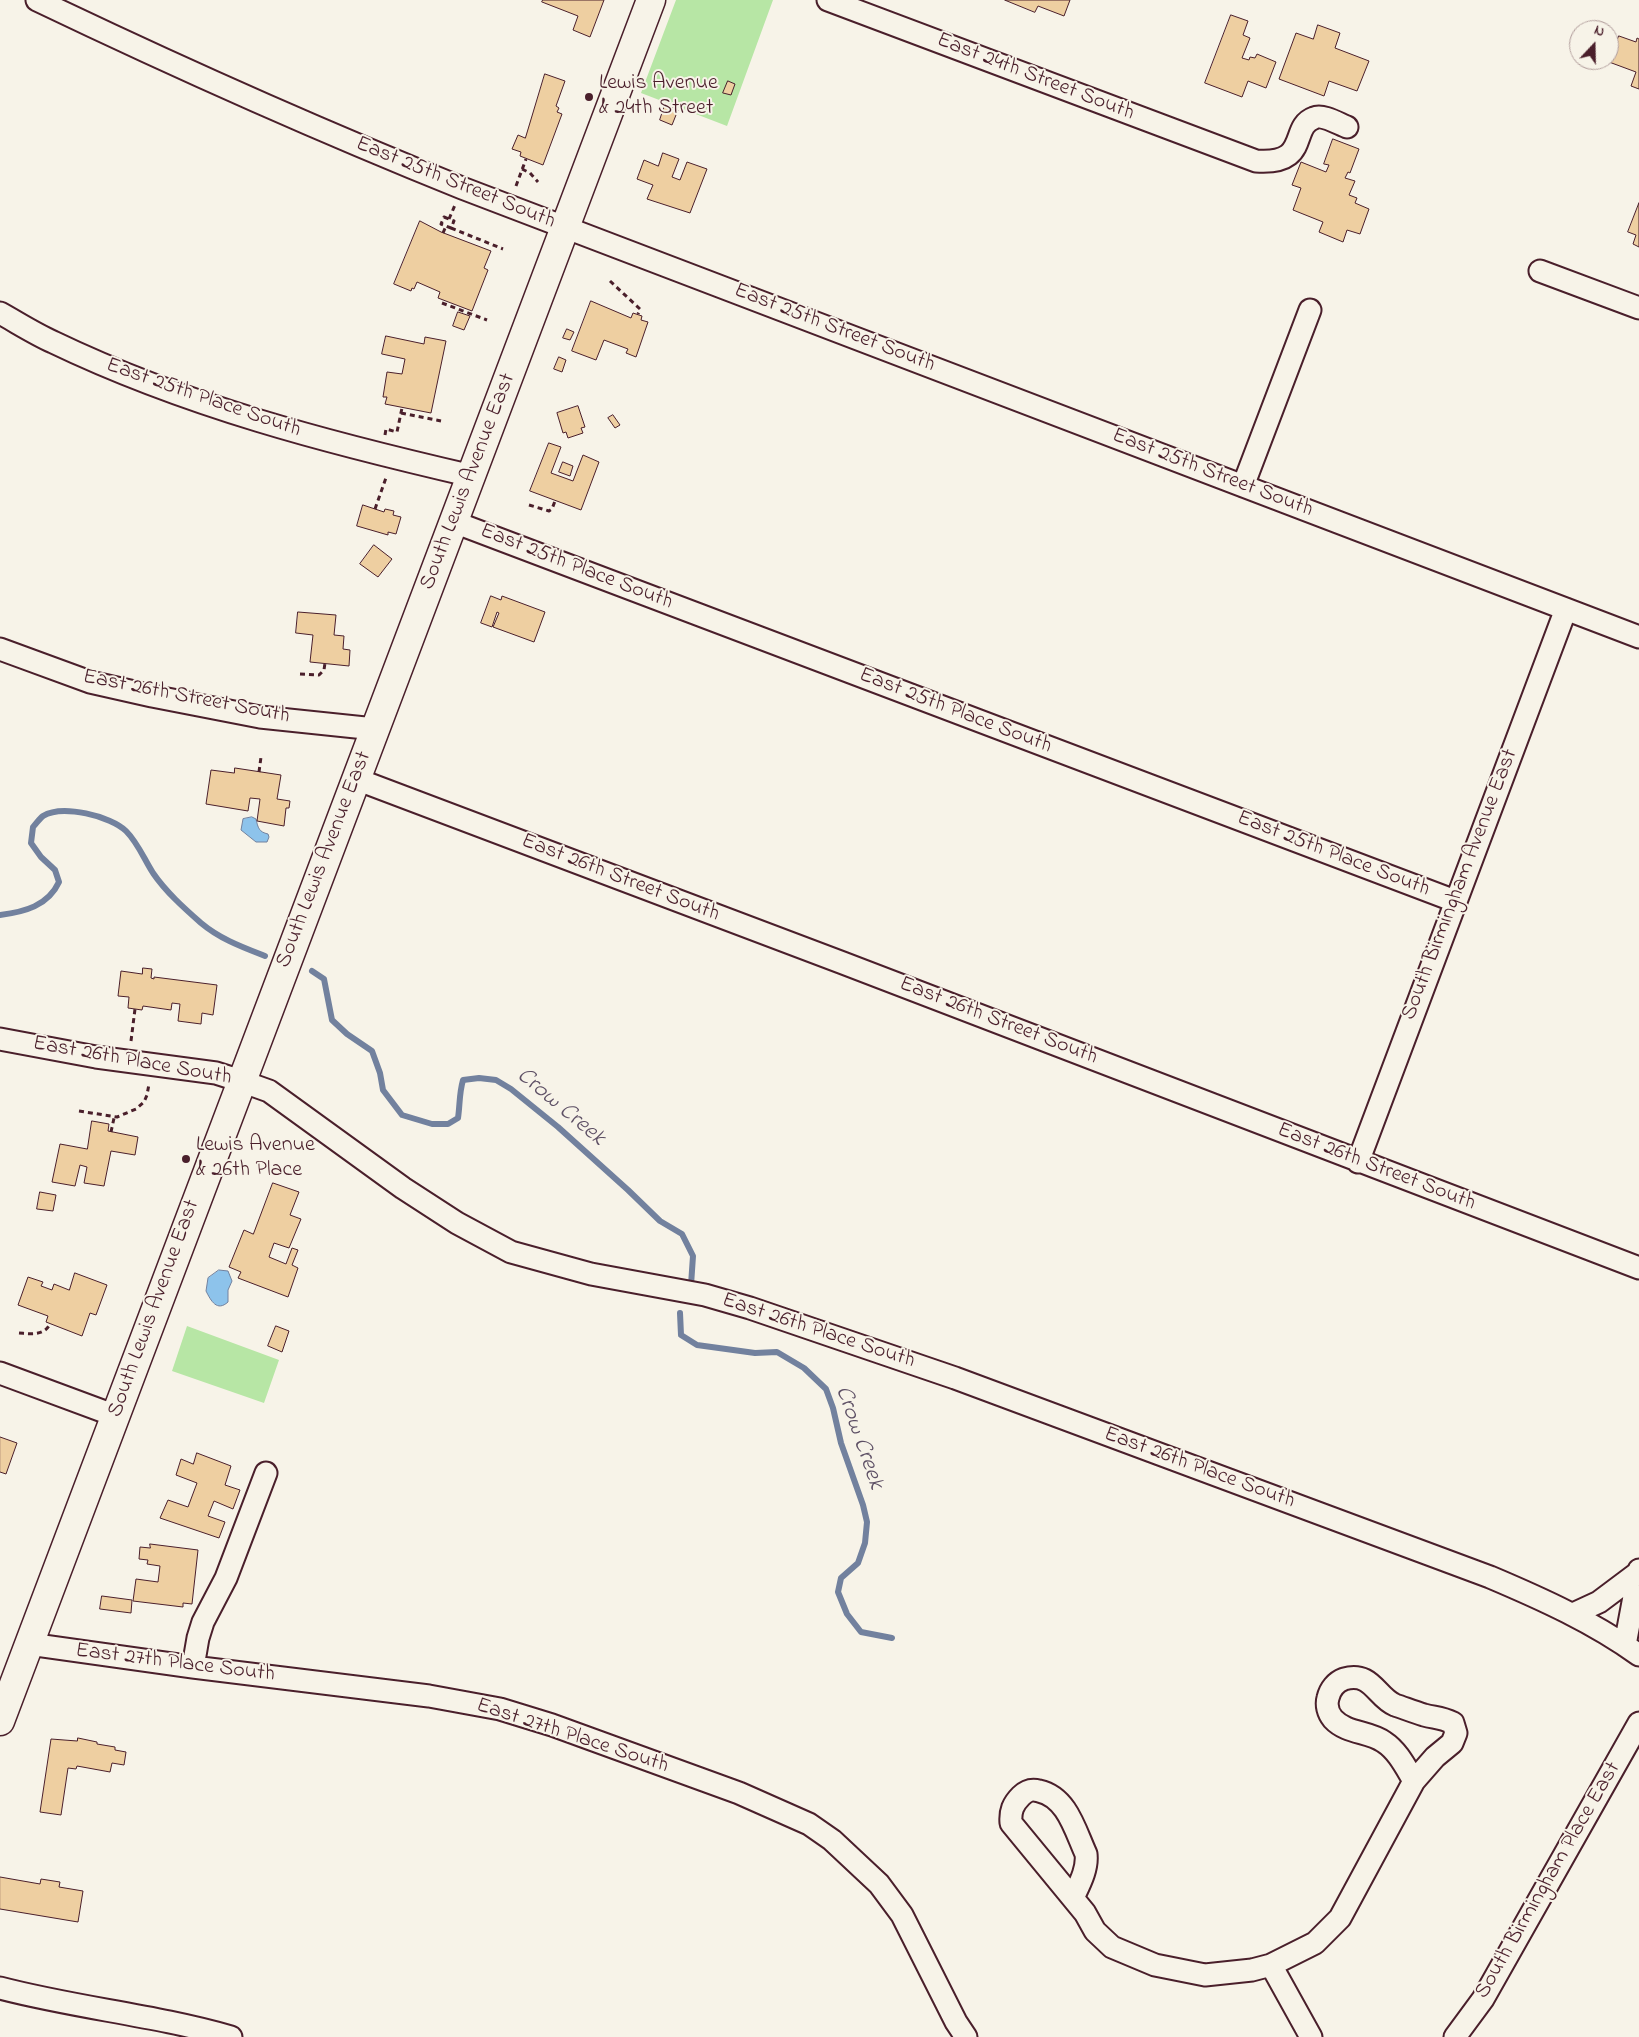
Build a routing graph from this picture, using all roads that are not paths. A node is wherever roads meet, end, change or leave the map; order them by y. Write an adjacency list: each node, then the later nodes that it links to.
1 (37, 0): 5 (street, East 25th Street South)
2 (651, 0): 5 (main road, South Lewis Avenue East)
3 (828, 0): 4 (street, East 24th Street South)
4 (1347, 127)
5 (565, 228): 10 (main road, South Lewis Avenue East); 11 (street, East 25th Street South)
6 (1540, 271): 7 (street)
7 (1639, 308)
8 (1310, 310): 11 (street)
9 (0, 313): 10 (street, East 25th Place South)
10 (472, 476): 12 (main road, South Lewis Avenue East)
11 (1243, 486): 13 (street, East 25th Street South)
12 (454, 522): 16 (main road, South Lewis Avenue East); 18 (street, East 25th Place South)
13 (1566, 609): 14 (street, East 25th Street South); 18 (street, South Birmingham Avenue East)
14 (1639, 637)
15 (0, 649): 16 (street, East 26th Street South)
16 (375, 729): 17 (main road, South Lewis Avenue East)
17 (356, 779): 20 (main road, South Lewis Avenue East); 21 (street, East 26th Street South)
18 (1455, 901): 21 (street, South Birmingham Avenue East)
19 (0, 1039): 20 (street, East 26th Place South)
20 (241, 1080): 24 (main road, South Lewis Avenue East); 27 (street, East 26th Place South)
21 (1358, 1162): 22 (street, East 26th Street South)
22 (1639, 1268)
23 (0, 1373): 24 (street)
24 (116, 1416): 28 (main road, South Lewis Avenue East)
25 (266, 1474): 30 (street)
26 (1639, 1571): 27 (street); 29 (street)
27 (1572, 1614): 29 (street, East 26th Place South)
28 (29, 1644): 30 (street, East 27th Place South); 31 (main road, South Lewis Avenue East)
29 (1632, 1650)
30 (193, 1667): 38 (street, East 27th Place South)
31 (0, 1721)
32 (1639, 1723): 40 (street, South Birmingham Place East)
33 (1414, 1781): 33 (street); 35 (street)
34 (1073, 1898): 34 (street); 35 (street)
35 (1271, 1965): 39 (street)
36 (0, 1988): 37 (street)
37 (231, 2037)
38 (966, 2037)
39 (1311, 2037)
40 (1455, 2037)

